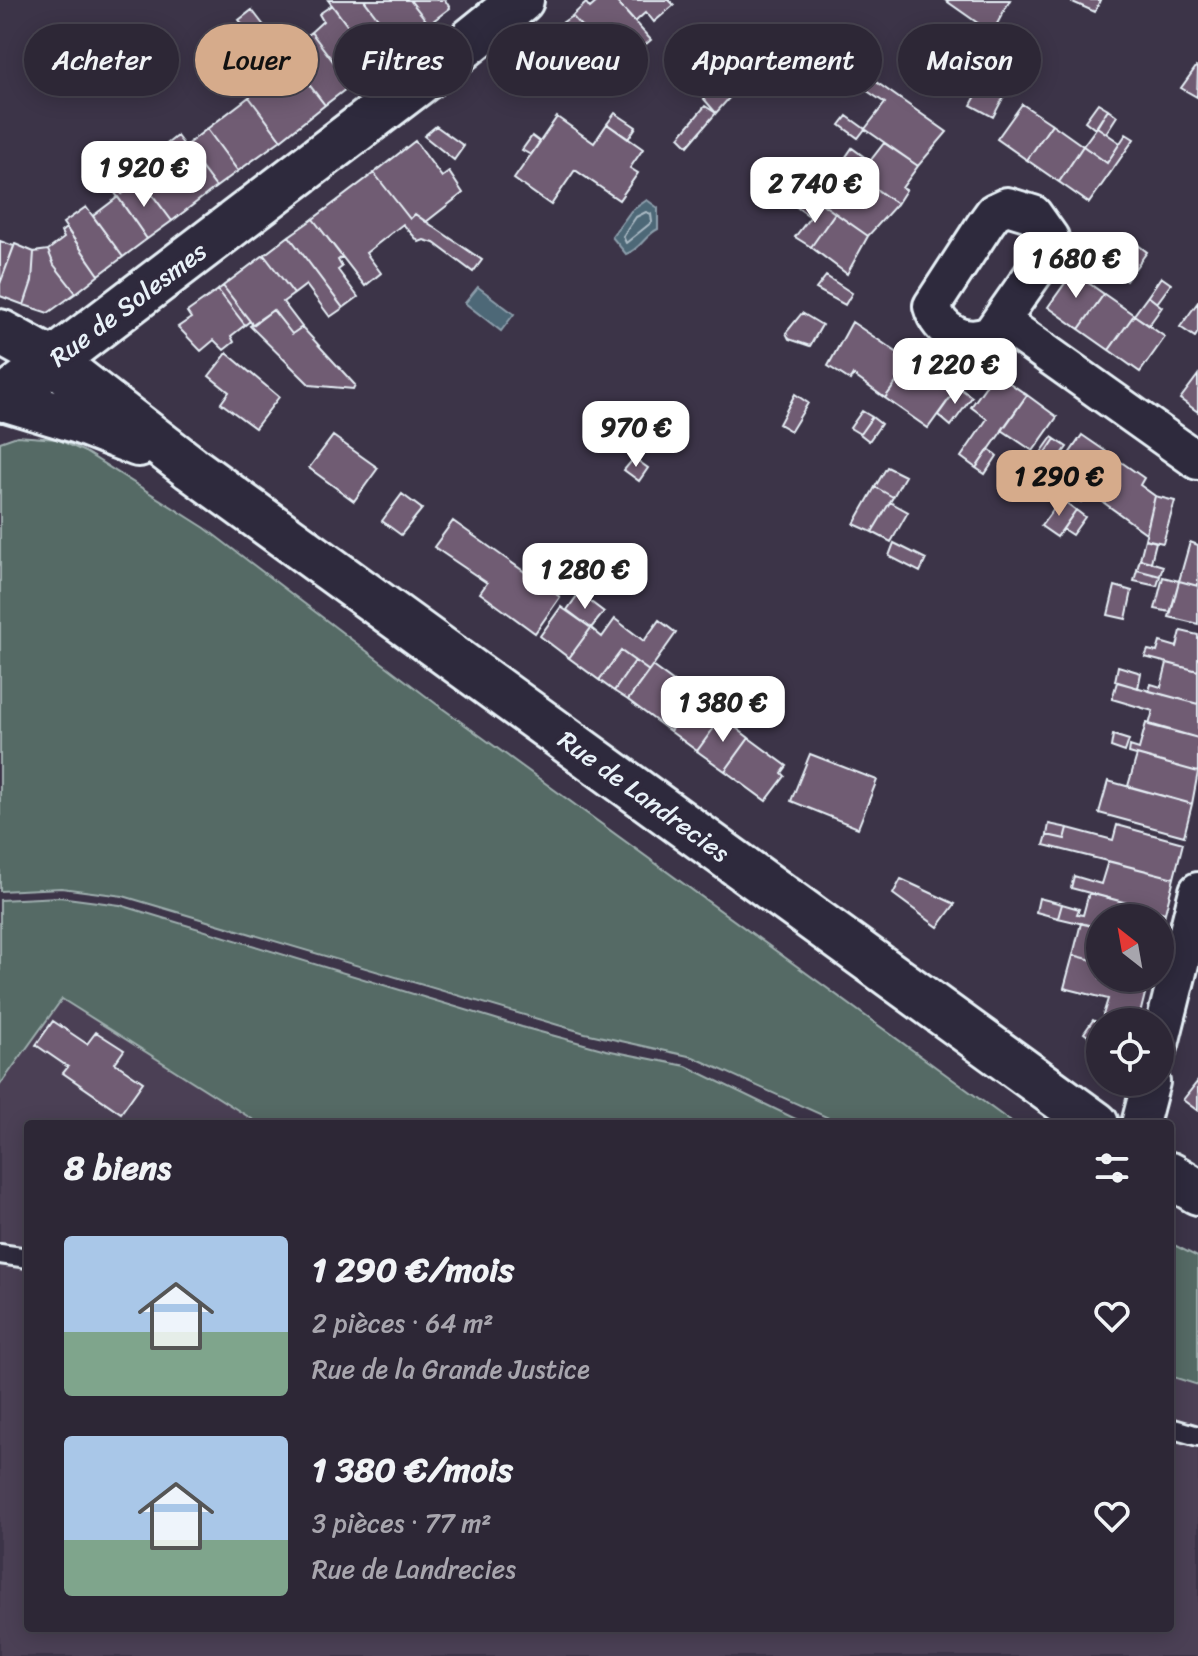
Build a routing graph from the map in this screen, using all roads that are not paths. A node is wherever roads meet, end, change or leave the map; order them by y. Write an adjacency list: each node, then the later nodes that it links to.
1 (521, 0): 4 (main road, Rue de Solesmes)
2 (1001, 321): 6 (street)
3 (0, 332): 4 (main road, Rue de Landrecies)
4 (53, 361): 5 (main road, Rue de Solesmes); 7 (main road, Rue de Landrecies)
5 (1, 399): 7 (main road, Rue de Landrecies)
6 (1198, 461)
7 (191, 468): 11 (main road, Rue de Landrecies)
8 (1198, 891): 9 (street)
9 (1169, 1008)
10 (1147, 1096): 12 (street)
11 (1090, 1120)
12 (1141, 1120)
13 (1174, 1177): 14 (main road)
14 (1198, 1192)
15 (0, 1254): 16 (lane)
16 (24, 1257)
17 (1174, 1429): 18 (lane)
18 (1198, 1436)

